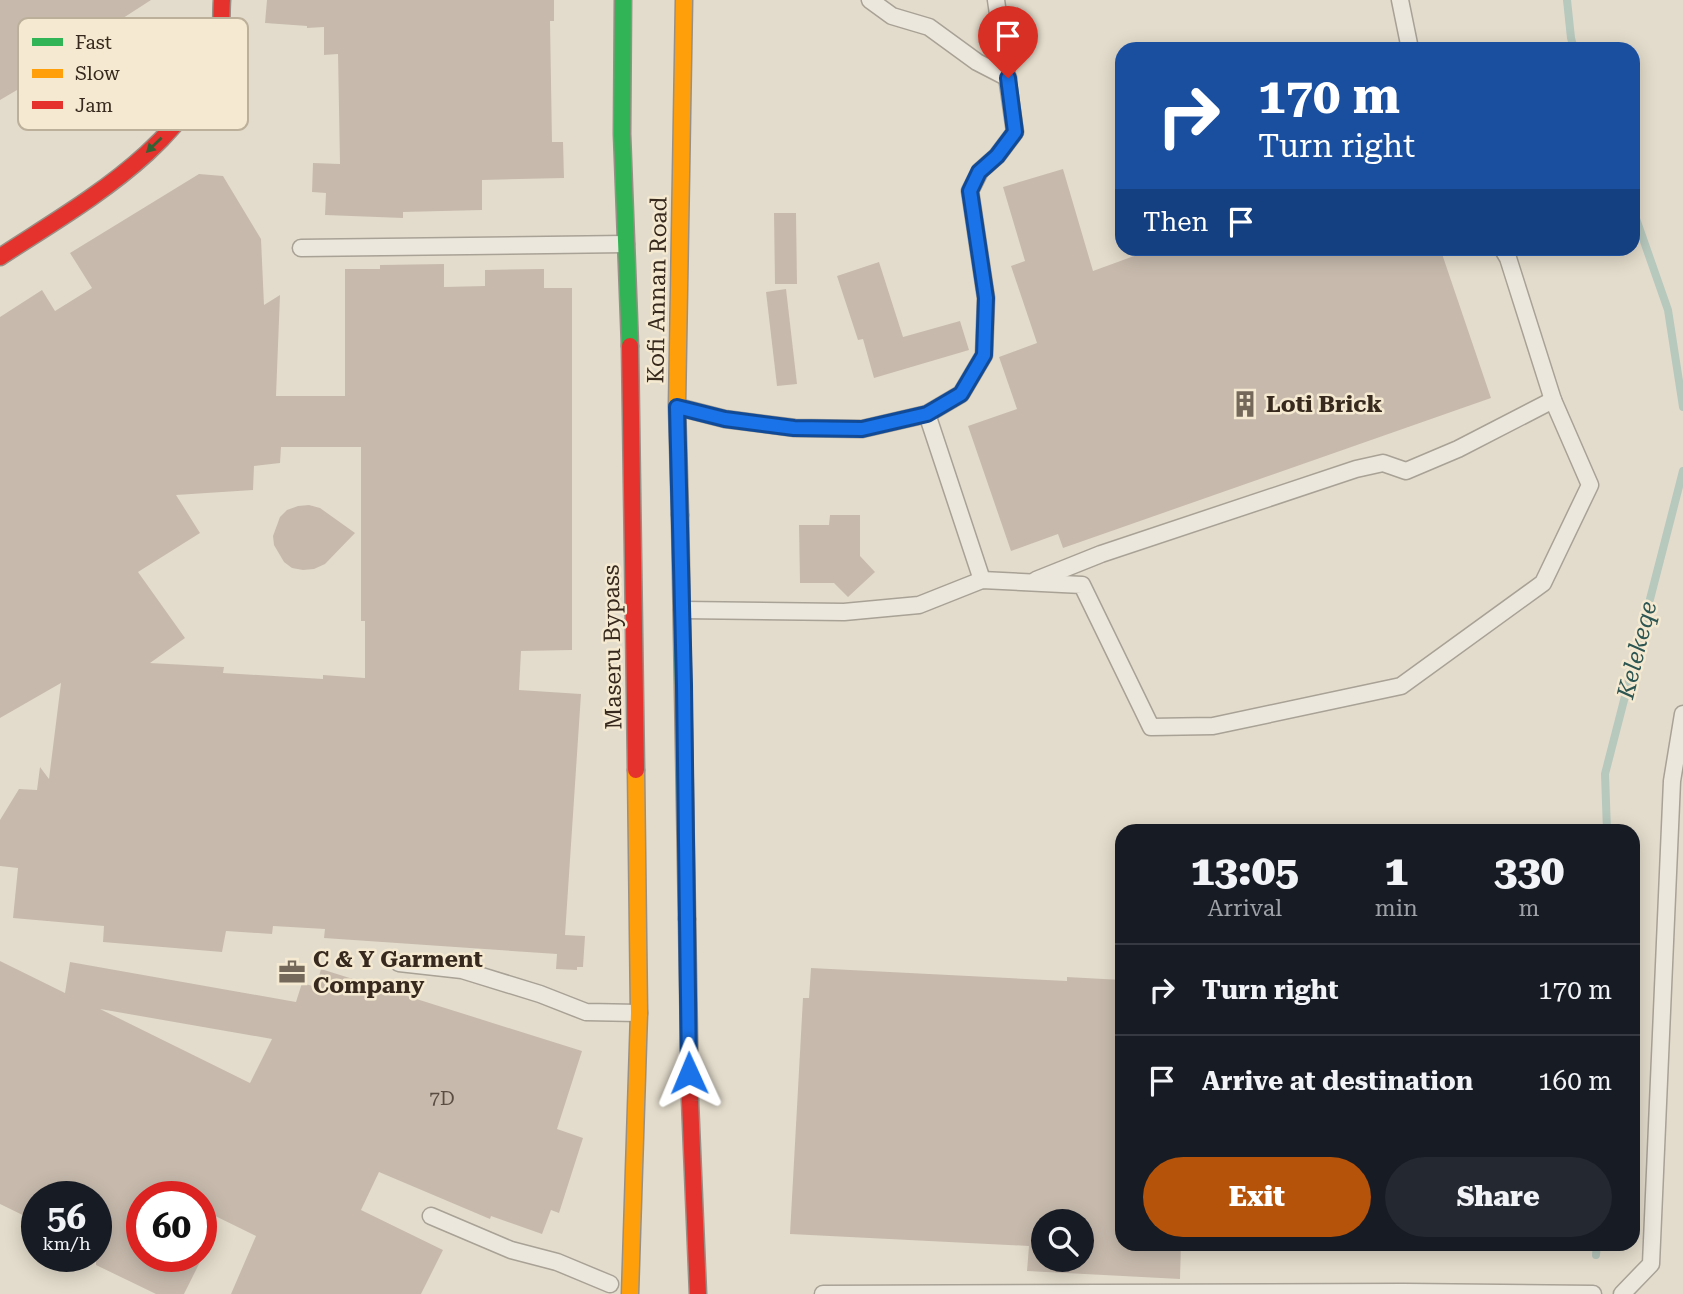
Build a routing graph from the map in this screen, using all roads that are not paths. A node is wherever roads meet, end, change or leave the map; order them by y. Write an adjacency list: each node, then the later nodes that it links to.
1 (222, 0): 7 (street, one-way to 7)
2 (623, 0): 11 (street, Maseru Bypass)
3 (684, 0): 16 (street, Kofi Annan Road)
4 (870, 0): 9 (lane)
5 (996, 0): 9 (lane)
6 (1400, 0): 8 (lane)
7 (221, 18)
8 (1409, 42)
9 (1008, 78): 17 (lane)
10 (170, 130): 14 (street, one-way to 14)
11 (626, 244): 12 (lane); 23 (street, Maseru Bypass)
12 (301, 247)
13 (1507, 256): 15 (lane)
14 (0, 257)
15 (1553, 400): 19 (lane); 19 (lane)
16 (677, 407): 17 (lane); 20 (street, Kofi Annan Road)
17 (927, 414): 18 (lane)
18 (982, 580): 19 (lane); 20 (lane)
19 (1031, 582)
20 (682, 610): 28 (street, Kofi Annan Road)
21 (1683, 714): 31 (lane)
22 (398, 962): 23 (lane)
23 (639, 1013): 27 (street, Maseru Bypass)
24 (431, 1216): 25 (lane)
25 (610, 1284)
26 (1404, 1293): 29 (lane); 30 (lane)
27 (630, 1294)
28 (698, 1294)
29 (823, 1294)
30 (1592, 1294)
31 (1622, 1294)

